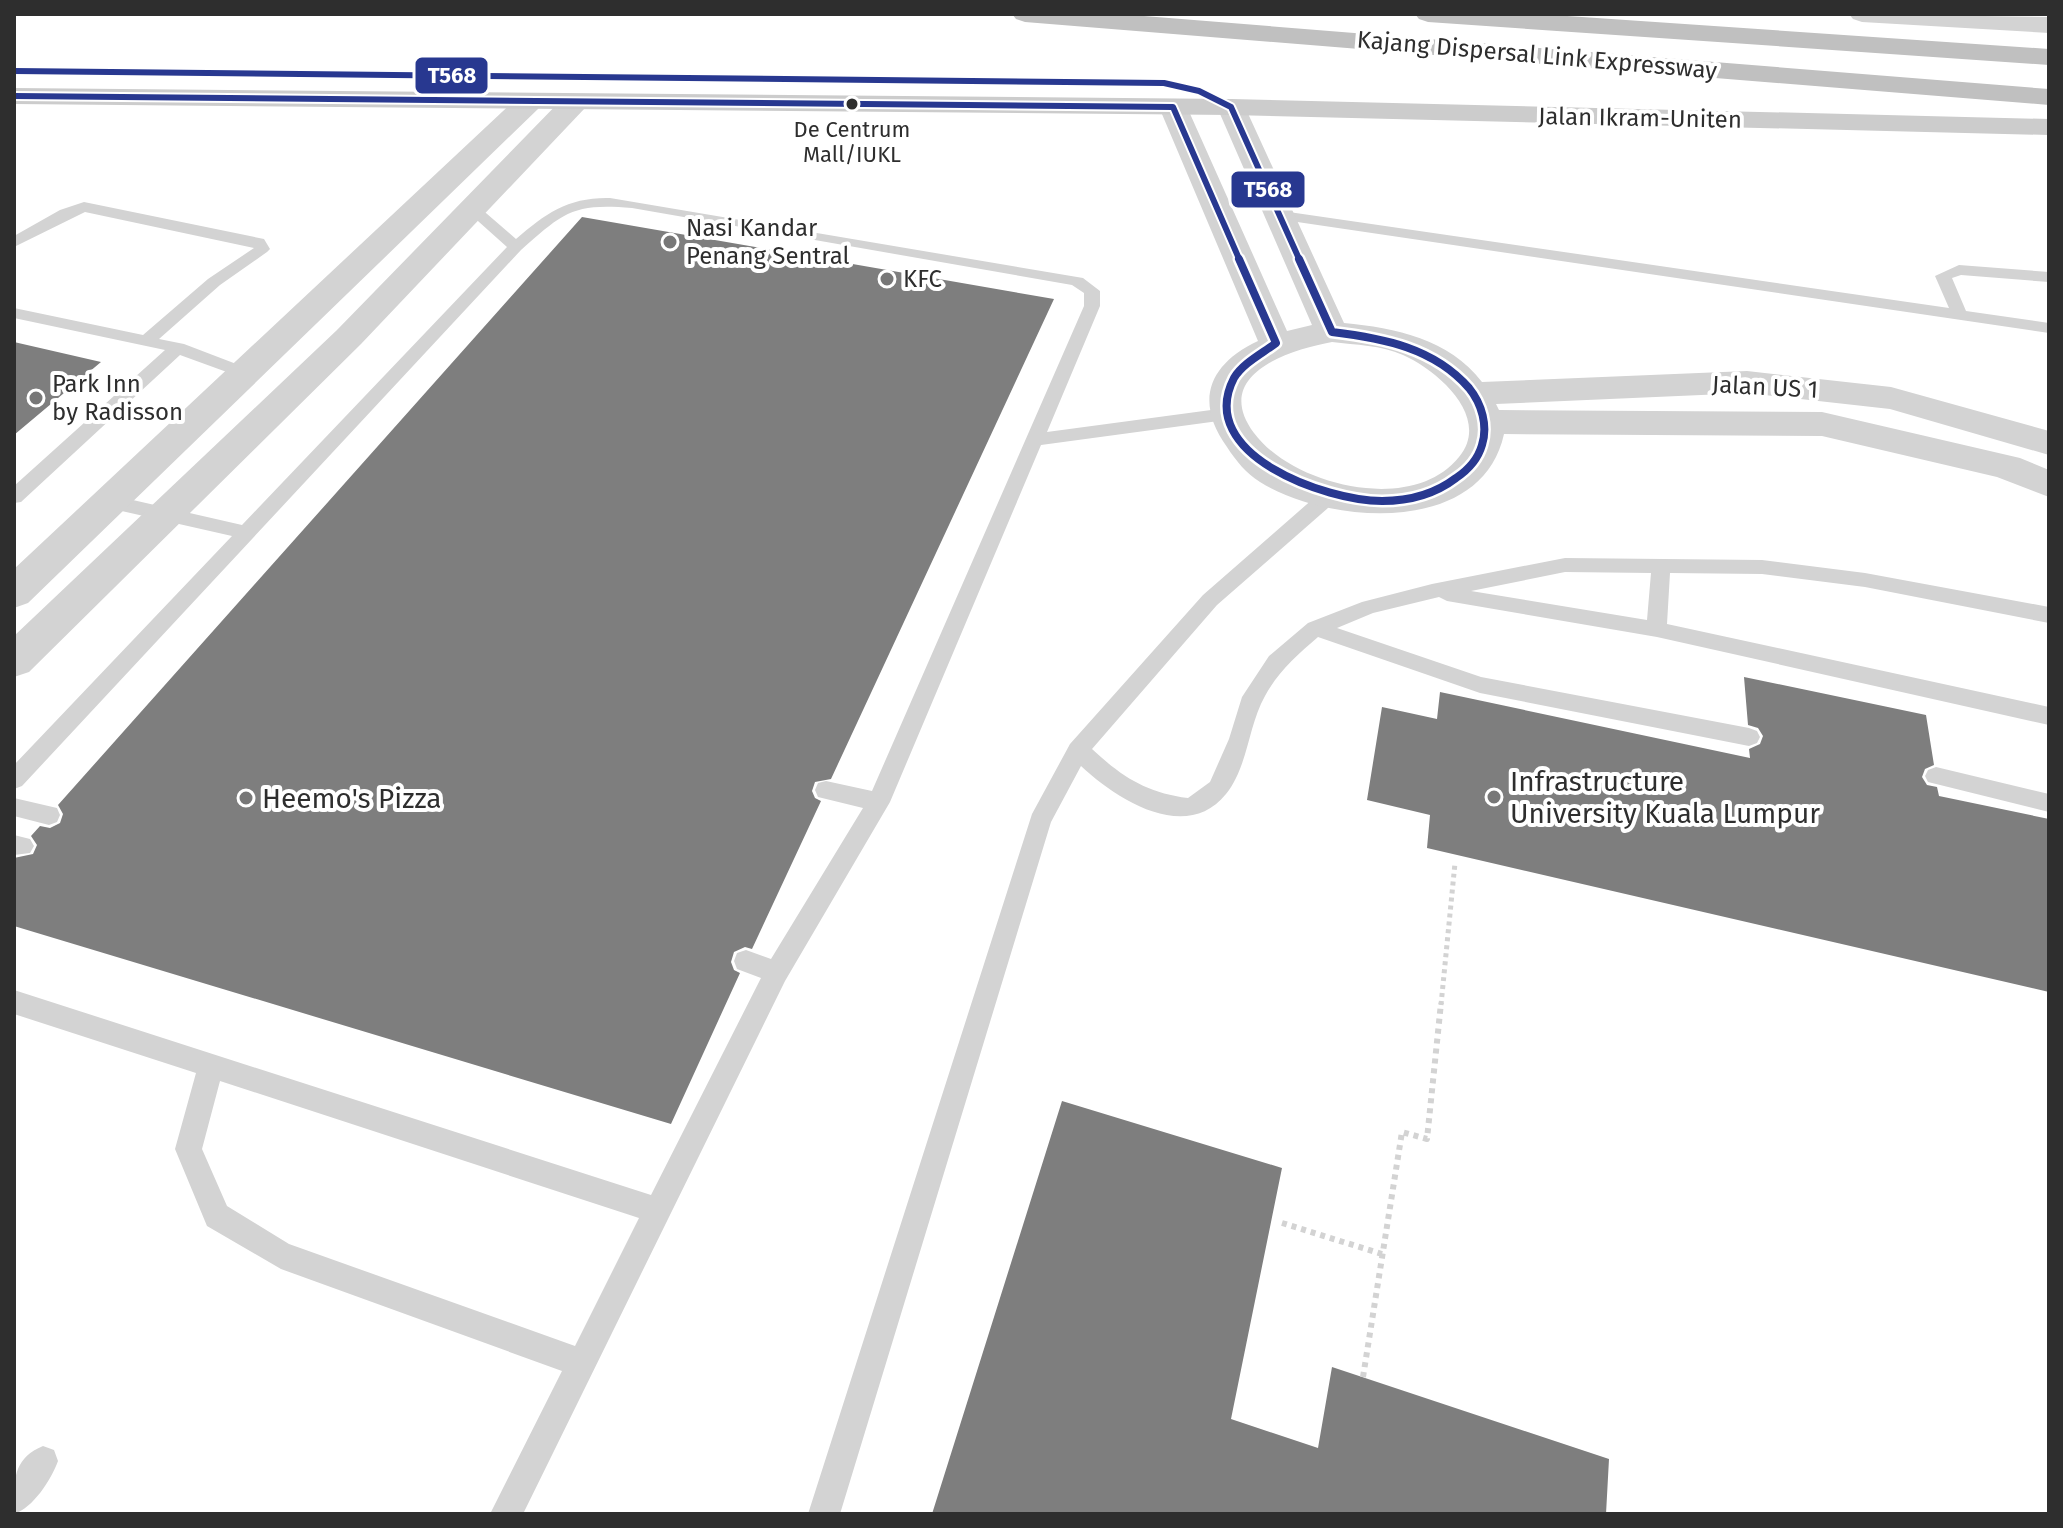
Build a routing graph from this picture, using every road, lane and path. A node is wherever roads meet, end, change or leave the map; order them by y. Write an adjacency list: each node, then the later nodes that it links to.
1 (1025, 14): 9 (highway, Kajang Dispersal Link Expressway)
2 (1428, 14): 5 (highway, Kajang Dispersal Link Expressway)
3 (1862, 14): 4 (street)
4 (2049, 25)
5 (2049, 57)
6 (14, 71): 7 (main road, Jalan Ikram-Uniten)
7 (443, 78): 10 (main road); 13 (main road, Jalan Ikram-Uniten)
8 (14, 96): 11 (main road, Jalan Ikram-Uniten)
9 (2049, 97)
10 (575, 102): 11 (main road, Jalan Ikram-Uniten); 12 (main road, Jalan Ikram-Uniten); 15 (street)
11 (528, 103): 27 (street)
12 (1173, 107): 13 (main road, Jalan Ikram-Uniten); 25 (street)
13 (1231, 107): 14 (main road, Jalan Ikram-Uniten); 16 (street)
14 (2049, 127)
15 (474, 210): 18 (lane); 36 (street)
16 (1282, 216): 21 (lane); 23 (street)
17 (18, 240): 24 (lane)
18 (516, 247): 30 (lane); 37 (lane)
19 (2049, 277): 21 (lane)
20 (14, 313): 24 (lane)
21 (1960, 315): 22 (lane)
22 (2049, 328)
23 (1332, 332): 25 (street); 28 (street)
24 (145, 342): 26 (lane)
25 (1276, 343): 29 (street)
26 (178, 348): 27 (lane); 34 (lane)
27 (246, 374): 35 (street)
28 (1481, 408): 31 (street, Jalan US 1); 32 (street, Jalan US 1); 33 (street)
29 (1226, 414): 30 (lane); 33 (street)
30 (1035, 440): 51 (lane)
31 (2049, 443)
32 (2049, 484)
33 (1329, 496): 47 (lane)
34 (14, 497)
35 (111, 502): 36 (lane); 40 (street)
36 (166, 514): 37 (lane); 44 (street)
37 (246, 533): 49 (lane)
38 (1661, 565): 39 (lane); 41 (lane); 43 (lane)
39 (1432, 591): 42 (lane); 43 (lane)
40 (14, 593)
41 (2049, 615)
42 (1315, 628): 46 (lane); 47 (lane)
43 (1657, 629): 45 (lane)
44 (14, 661)
45 (2049, 716)
46 (1749, 737)
47 (1078, 750): 68 (lane)
48 (1936, 776): 52 (lane)
49 (14, 780)
50 (826, 790): 51 (lane)
51 (879, 802): 57 (lane)
52 (2049, 803)
53 (14, 807): 54 (lane)
54 (49, 815)
55 (1455, 863): 62 (path)
56 (746, 961): 57 (lane)
57 (776, 973): 60 (lane)
58 (14, 1002): 59 (lane)
59 (211, 1066): 60 (lane); 63 (lane)
60 (659, 1211): 63 (lane)
61 (1282, 1223): 62 (path)
62 (1382, 1254): 64 (path)
63 (582, 1363): 67 (lane)
64 (1363, 1377)
65 (43, 1461): 66 (lane)
66 (14, 1499)
67 (506, 1514)
68 (824, 1514)

